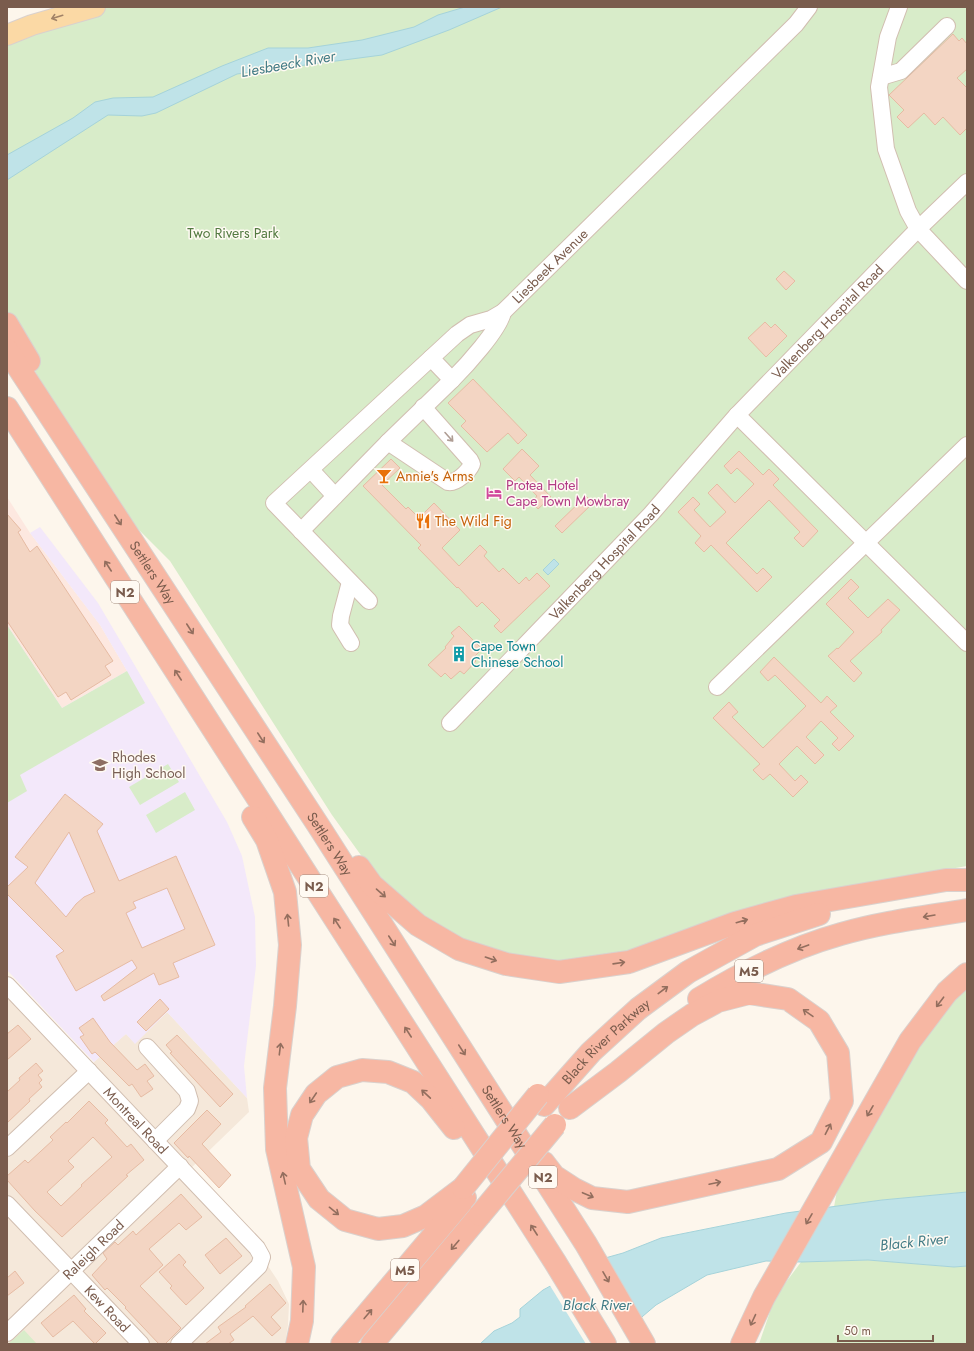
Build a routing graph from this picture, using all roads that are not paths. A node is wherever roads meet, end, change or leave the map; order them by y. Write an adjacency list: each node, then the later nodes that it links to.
1 (95, 7): 5 (main road, one-way to 5)
2 (809, 7): 10 (street, Liesbeek Avenue)
3 (899, 7): 6 (street)
4 (947, 26): 6 (street)
5 (7, 35)
6 (881, 77): 8 (street)
7 (967, 182): 8 (street, Valkenberg Hospital Road)
8 (918, 229): 9 (street); 17 (street, Valkenberg Hospital Road)
9 (967, 281)
10 (503, 312): 13 (street, Liesbeek Avenue); 14 (street)
11 (7, 324): 23 (highway)
12 (7, 350): 23 (highway, Settlers Way / N2)
13 (431, 358): 14 (street); 21 (street, Liesbeek Avenue)
14 (452, 380): 16 (street)
15 (7, 408): 22 (highway, N2)
16 (423, 408): 19 (street); 19 (street, one-way to 19)
17 (737, 415): 26 (street); 33 (street, Valkenberg Hospital Road)
18 (7, 428): 22 (highway)
19 (388, 442): 24 (street)
20 (967, 445): 26 (street)
21 (311, 470): 24 (street); 25 (street, Liesbeek Avenue)
22 (50, 476): 32 (highway, N2, one-way to 22)
23 (97, 488): 34 (highway, Settlers Way / N2, one-way to 34)
24 (335, 496): 25 (street)
25 (301, 531): 27 (street)
26 (866, 543): 30 (street); 31 (street)
27 (350, 582): 28 (street); 29 (street)
28 (369, 601)
29 (351, 642)
30 (967, 643)
31 (717, 687)
32 (199, 708): 46 (highway, N2, one-way to 32); 55 (highway, one-way to 32)
33 (450, 723)
34 (318, 825): 35 (highway, one-way to 35); 43 (highway, Settlers Way / N2, one-way to 43)
35 (967, 880)
36 (967, 884): 48 (highway, Black River Parkway / M5, one-way to 36)
37 (967, 910): 42 (highway, Black River Parkway / M5, one-way to 42)
38 (967, 974): 59 (highway, one-way to 59)
39 (7, 985): 41 (street, Montreal Road)
40 (147, 1047): 44 (street)
41 (89, 1071): 44 (street, Montreal Road); 45 (street)
42 (570, 1108): 43 (highway, one-way to 42); 57 (highway, Black River Parkway / M5, one-way to 57, bridge)
43 (500, 1110): 52 (highway, Settlers Way / N2, one-way to 52)
44 (155, 1141): 47 (street, Montreal Road)
45 (7, 1148)
46 (485, 1155): 48 (highway, one-way to 48); 58 (highway, N2, one-way to 46)
47 (180, 1166): 50 (street, Raleigh Road); 54 (street, Montreal Road)
48 (465, 1192): 56 (highway, Black River Parkway / M5, one-way to 48)
49 (7, 1204): 50 (street, Kew Road)
50 (71, 1271): 51 (street, Raleigh Road); 53 (street, Kew Road)
51 (7, 1333)
52 (644, 1343)
53 (141, 1344)
54 (179, 1344)
55 (297, 1344)
56 (342, 1344)
57 (372, 1344)
58 (605, 1344)
59 (742, 1344)

